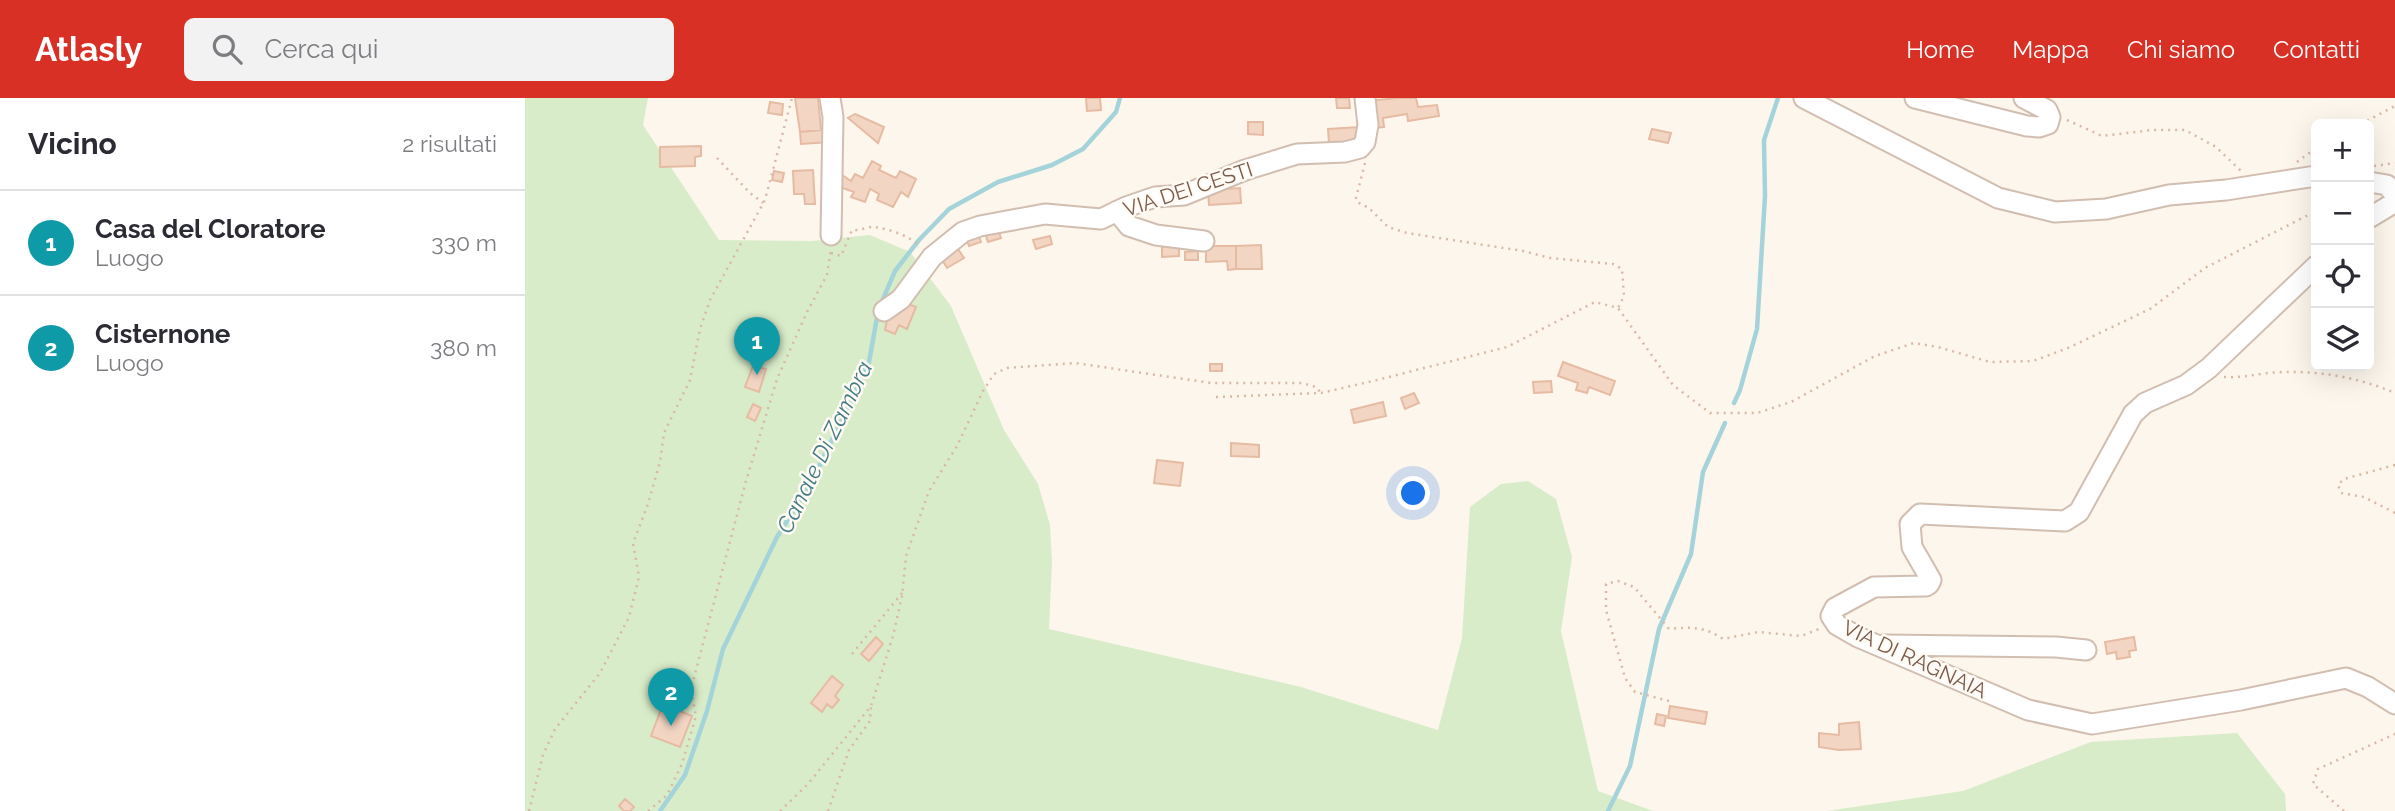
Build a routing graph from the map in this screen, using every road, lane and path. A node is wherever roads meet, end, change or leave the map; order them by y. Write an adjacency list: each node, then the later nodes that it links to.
1 (792, 98): 18 (path)
2 (830, 98): 23 (street)
3 (1365, 98): 10 (street)
4 (1804, 98): 16 (street)
5 (1916, 98): 8 (street)
6 (2024, 98): 8 (street)
7 (2395, 106): 9 (path)
8 (2046, 110): 16 (path)
9 (2370, 119)
10 (1363, 145): 19 (street, VIA DEI CESTI); 26 (path)
11 (717, 158): 18 (path)
12 (2395, 163): 13 (path)
13 (2374, 165)
14 (2311, 177): 16 (street)
15 (2374, 183): 17 (street)
16 (2256, 186)
17 (2395, 196): 21 (street)
18 (763, 203): 43 (path)
19 (1117, 211): 22 (street); 27 (street, VIA DEI CESTI)
20 (2311, 214): 26 (path)
21 (2374, 215)
22 (1204, 241)
23 (831, 244): 24 (path); 44 (path)
24 (919, 244)
25 (2311, 271): 28 (street, VIA DI RAGNAIA)
26 (1618, 308): 29 (path)
27 (884, 311)
28 (2209, 368): 30 (path); 35 (street, VIA DI RAGNAIA)
29 (1321, 393): 31 (path); 34 (path)
30 (2395, 393)
31 (1216, 397)
32 (2395, 465): 33 (path)
33 (2395, 513)
34 (903, 592): 38 (path); 41 (path)
35 (1831, 616): 36 (street, VIA DI RAGNAIA); 39 (path)
36 (1876, 645): 37 (street); 40 (street, VIA DI RAGNAIA)
37 (2086, 650)
38 (852, 654)
39 (1669, 701)
40 (2395, 704)
41 (871, 706): 45 (path); 46 (path)
42 (2395, 734): 47 (path)
43 (529, 811)
44 (648, 811)
45 (780, 811)
46 (828, 811)
47 (2343, 811)

